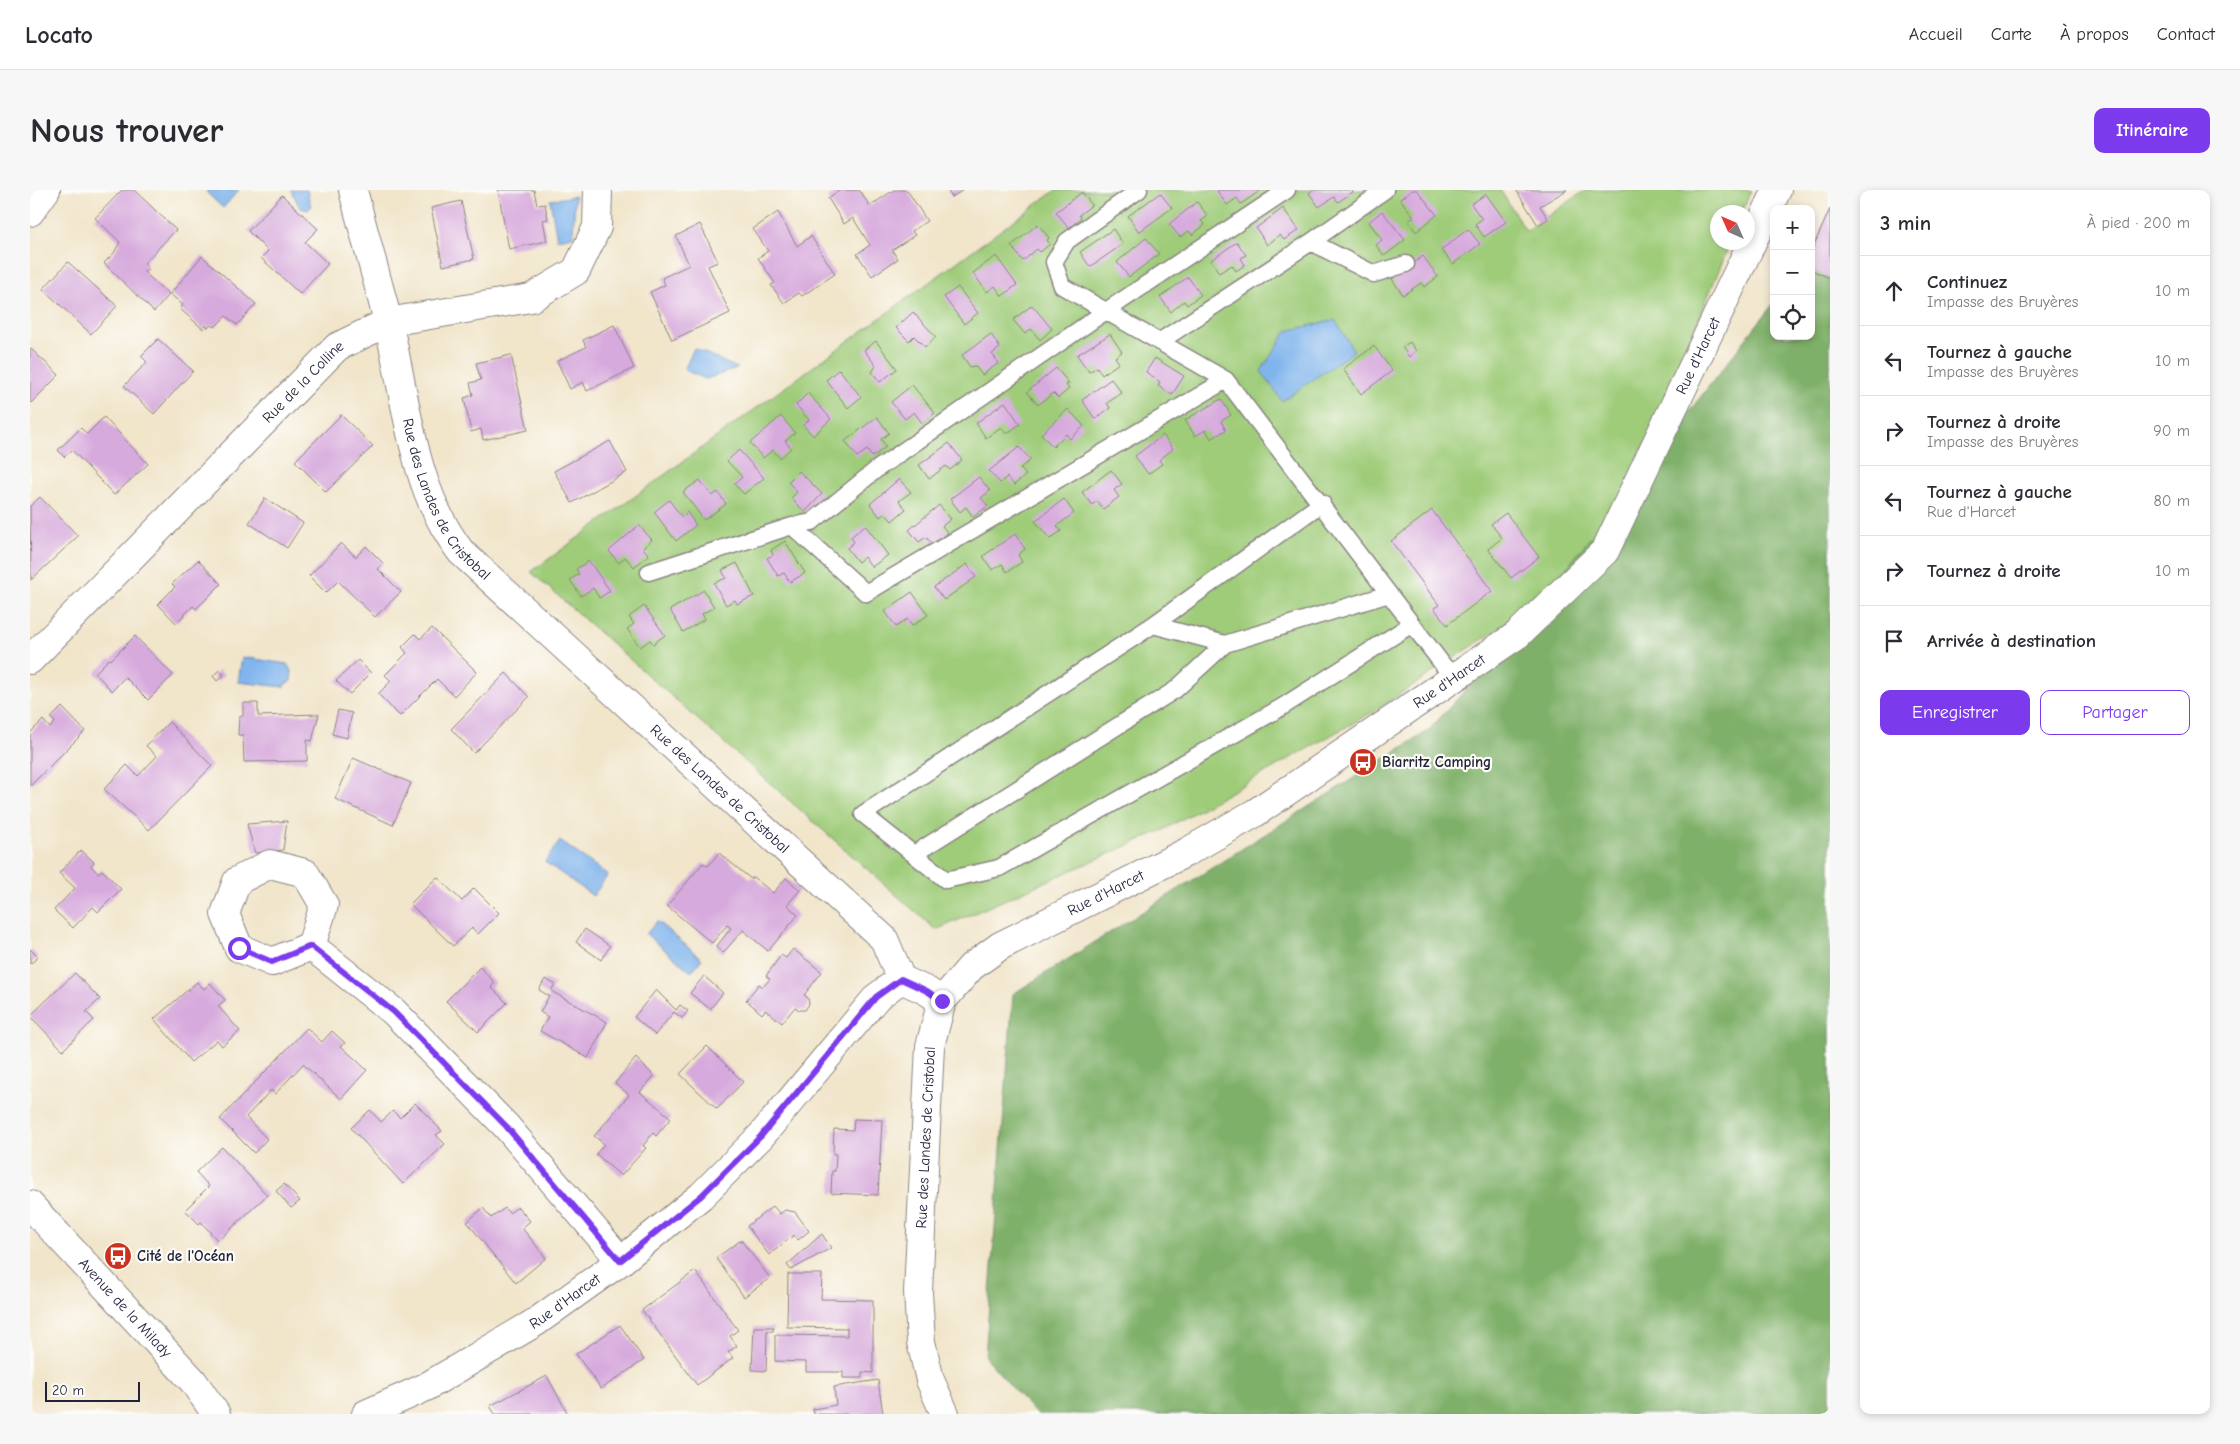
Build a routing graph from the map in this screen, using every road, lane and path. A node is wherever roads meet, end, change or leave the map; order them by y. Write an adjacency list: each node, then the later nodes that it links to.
1 (46, 190): 8 (street)
2 (353, 190): 12 (street, Rue des Landes de Cristobal)
3 (598, 190): 12 (street, Rue de la Colline)
4 (1139, 190): 11 (lane)
5 (1287, 190): 11 (lane)
6 (1385, 190): 9 (lane)
7 (1777, 190): 23 (street, Rue d'Harcet)
8 (30, 212)
9 (1310, 242): 10 (lane); 13 (lane)
10 (1406, 264)
11 (1106, 311): 13 (lane); 16 (lane)
12 (388, 322): 22 (street, Rue de la Colline); 26 (street, Rue des Landes de Cristobal)
13 (1159, 342): 14 (lane)
14 (1226, 380): 15 (lane); 16 (lane)
15 (1322, 503): 18 (lane); 20 (lane)
16 (792, 526): 17 (lane)
17 (650, 572)
18 (1389, 594): 19 (lane); 21 (lane)
19 (1412, 624): 23 (lane); 24 (lane)
20 (1153, 625): 21 (lane); 24 (lane)
21 (1225, 644): 24 (lane)
22 (30, 660)
23 (1453, 678): 27 (street, Rue d'Harcet)
24 (914, 854)
25 (311, 946): 29 (street)
26 (901, 979): 27 (street); 29 (street, Rue d'Harcet)
27 (942, 1001): 32 (street, Rue des Landes de Cristobal)
28 (30, 1205): 30 (street, Avenue de la Milady)
29 (620, 1261): 31 (street, Rue d'Harcet)
30 (216, 1414)
31 (366, 1414)
32 (945, 1414)

